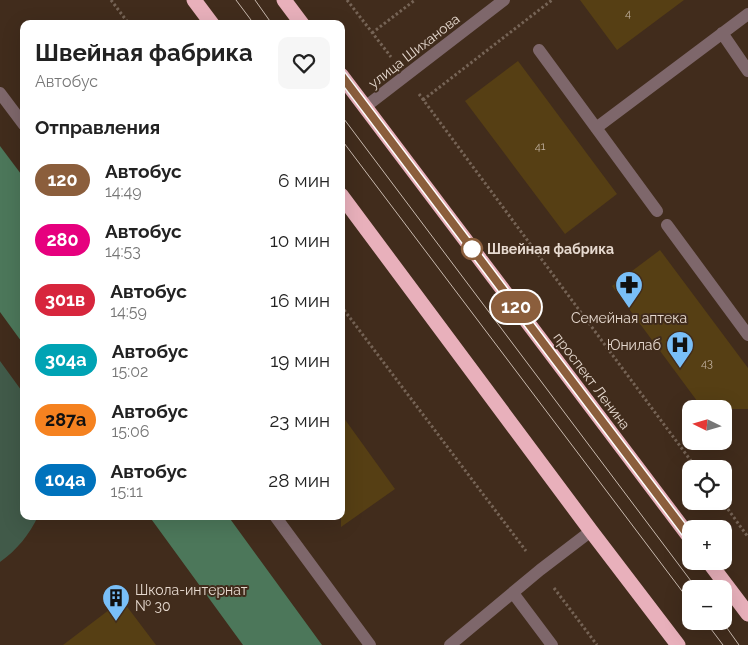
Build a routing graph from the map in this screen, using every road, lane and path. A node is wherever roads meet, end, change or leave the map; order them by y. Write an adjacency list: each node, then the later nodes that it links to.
1 (111, 0): 9 (path)
2 (194, 0): 10 (highway)
3 (284, 0): 11 (highway)
4 (347, 0): 12 (path)
5 (415, 0): 12 (path)
6 (503, 0): 16 (street, улица Шиханова)
7 (552, 0): 19 (path)
8 (748, 14): 13 (street)
9 (126, 20)
10 (209, 20)
11 (299, 20)
12 (372, 32): 16 (path)
13 (722, 33): 15 (street); 22 (street)
14 (539, 50): 22 (street)
15 (748, 71)
16 (405, 76): 19 (path); 20 (street, улица Шиханова)
17 (345, 80): 20 (highway, проспект Ленина)
18 (0, 92): 21 (street)
19 (423, 100): 28 (path)
20 (365, 107): 31 (highway, проспект Ленина)
21 (20, 120)
22 (596, 128): 24 (street)
23 (345, 200): 32 (highway)
24 (657, 211)
25 (667, 225): 27 (street)
26 (345, 311): 34 (path)
27 (748, 335)
28 (691, 460)
29 (728, 510): 33 (path)
30 (279, 520): 38 (street)
31 (682, 527)
32 (591, 531): 34 (street); 42 (highway)
33 (748, 537)
34 (540, 570): 36 (street); 41 (path)
35 (715, 570): 37 (highway)
36 (513, 593): 39 (street); 40 (street)
37 (748, 614)
38 (370, 645)
39 (450, 645)
40 (552, 645)
41 (597, 645)
42 (678, 645)

